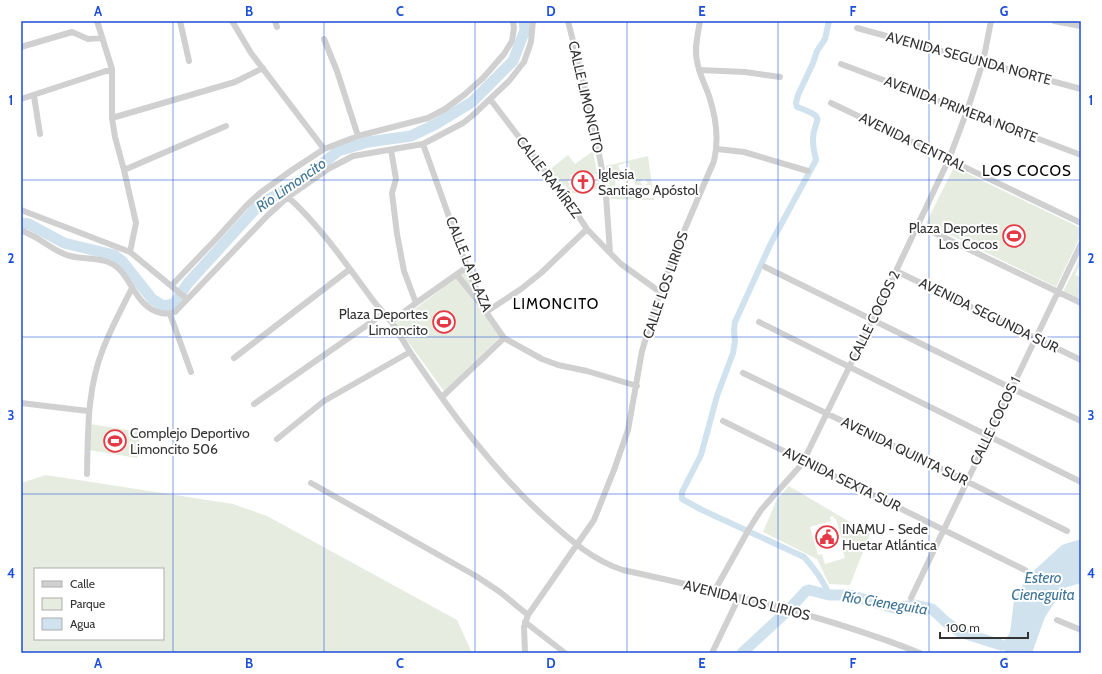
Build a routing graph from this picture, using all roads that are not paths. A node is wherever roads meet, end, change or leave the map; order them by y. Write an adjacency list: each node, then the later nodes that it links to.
1 (97, 21): 12 (street)
2 (180, 21): 15 (street)
3 (232, 21): 18 (street)
4 (513, 21): 31 (street)
5 (533, 21): 25 (street)
6 (568, 21): 48 (street, CALLE LIMONCITO)
7 (700, 21): 20 (street, CALLE LOS LIRIOS)
8 (991, 21): 16 (street, CALLE COCOS 2)
9 (1054, 21): 10 (street)
10 (1081, 26)
11 (857, 28): 16 (street, AVENIDA SEGUNDA NORTE)
12 (102, 38): 14 (street); 19 (street)
13 (324, 39): 31 (street)
14 (21, 47)
15 (189, 61)
16 (983, 62): 22 (street, AVENIDA SEGUNDA NORTE); 27 (street, CALLE COCOS 2)
17 (841, 64): 27 (street, AVENIDA PRIMERA NORTE)
18 (263, 68): 28 (street); 33 (street)
19 (112, 69): 23 (street); 28 (street)
20 (699, 70): 21 (street); 34 (street, CALLE LOS LIRIOS)
21 (780, 77)
22 (1081, 89)
23 (34, 96): 24 (street); 30 (street)
24 (21, 98)
25 (490, 99): 32 (street); 44 (street, CALLE RAMÍREZ)
26 (831, 102): 37 (street, AVENIDA CENTRAL)
27 (967, 111): 36 (street, AVENIDA PRIMERA NORTE); 37 (street, CALLE COCOS 2)
28 (112, 118): 38 (street)
29 (226, 126): 38 (street)
30 (40, 134)
31 (358, 136): 33 (street)
32 (423, 144): 35 (street); 49 (street, CALLE LA PLAZA)
33 (324, 149): 54 (street)
34 (717, 149): 39 (street); 57 (street, CALLE LOS LIRIOS)
35 (391, 150): 40 (street); 59 (street)
36 (1081, 155)
37 (950, 159): 42 (street, AVENIDA CENTRAL); 43 (street, CALLE COCOS 2)
38 (124, 170): 47 (street)
39 (808, 171)
40 (288, 197): 51 (street, AVENIDA LOS LIRIOS); 58 (street)
41 (21, 210): 47 (street)
42 (1081, 223)
43 (918, 225): 52 (street, CALLE COCOS 2); 56 (street)
44 (587, 229): 48 (street, CALLE RAMÍREZ); 61 (street)
45 (21, 230): 55 (street)
46 (1081, 244): 56 (street, CALLE COCOS 1)
47 (130, 252): 54 (street)
48 (610, 253): 57 (street)
49 (468, 267): 53 (street); 61 (street, CALLE LA PLAZA)
50 (765, 267): 64 (street)
51 (350, 269): 63 (street, AVENIDA LOS LIRIOS); 70 (street)
52 (896, 271): 64 (street, CALLE COCOS 2); 68 (street, AVENIDA SEGUNDA SUR)
53 (457, 275): 59 (street); 61 (street)
54 (172, 285): 58 (street)
55 (132, 288): 62 (street); 80 (street)
56 (1058, 291): 60 (street); 68 (street, CALLE COCOS 1)
57 (660, 292): 75 (street, CALLE LOS LIRIOS)
58 (187, 299): 62 (street)
59 (416, 303): 65 (street)
60 (1081, 303)
61 (486, 312): 67 (street, CALLE LA PLAZA)
62 (170, 314): 73 (street)
63 (383, 314): 65 (street, AVENIDA LOS LIRIOS); 79 (street)
64 (872, 320): 72 (street, CALLE COCOS 2); 76 (street)
65 (391, 322): 69 (street, AVENIDA LOS LIRIOS)
66 (759, 322): 72 (street)
67 (504, 338): 75 (street, CALLE LA PLAZA); 77 (street)
68 (1035, 338): 71 (street, AVENIDA SEGUNDA SUR); 76 (street, CALLE COCOS 1)
69 (410, 352): 77 (street, AVENIDA LOS LIRIOS); 85 (street)
70 (234, 358)
71 (1081, 360)
72 (849, 367): 81 (street, CALLE COCOS 2); 84 (street)
73 (191, 372)
74 (743, 372): 81 (street, AVENIDA QUINTA SUR)
75 (637, 386): 93 (street, CALLE LOS LIRIOS)
76 (1010, 388): 83 (street); 84 (street, CALLE COCOS 1)
77 (442, 397): 93 (street, AVENIDA LOS LIRIOS)
78 (21, 403): 80 (street)
79 (254, 404)
80 (88, 411): 87 (street)
81 (826, 413): 86 (street, CALLE COCOS 2); 88 (street, AVENIDA QUINTA SUR)
82 (723, 421): 86 (street, AVENIDA SEXTA SUR)
83 (1081, 421)
84 (988, 436): 88 (street, CALLE COCOS 1); 89 (street)
85 (277, 439)
86 (804, 461): 91 (street, AVENIDA SEXTA SUR); 95 (street, CALLE COCOS 2)
87 (87, 474)
88 (966, 481): 91 (street, CALLE COCOS 1); 92 (street, AVENIDA QUINTA SUR)
89 (1081, 482)
90 (311, 483): 98 (street)
91 (943, 530): 94 (street, AVENIDA SEXTA SUR); 97 (street, CALLE COCOS 1)
92 (1066, 531)
93 (577, 545): 95 (street, AVENIDA LOS LIRIOS); 98 (street, CALLE LOS LIRIOS)
94 (1025, 570)
95 (715, 590): 96 (street, AVENIDA LOS LIRIOS)
96 (739, 597): 104 (street); 105 (street, AVENIDA LOS LIRIOS)
97 (911, 598)
98 (528, 615): 100 (street, CALLE LOS LIRIOS)
99 (1057, 620): 101 (street)
100 (525, 622): 102 (street); 103 (street)
101 (1081, 630)
102 (525, 653)
103 (565, 653)
104 (712, 653)
105 (920, 653)

